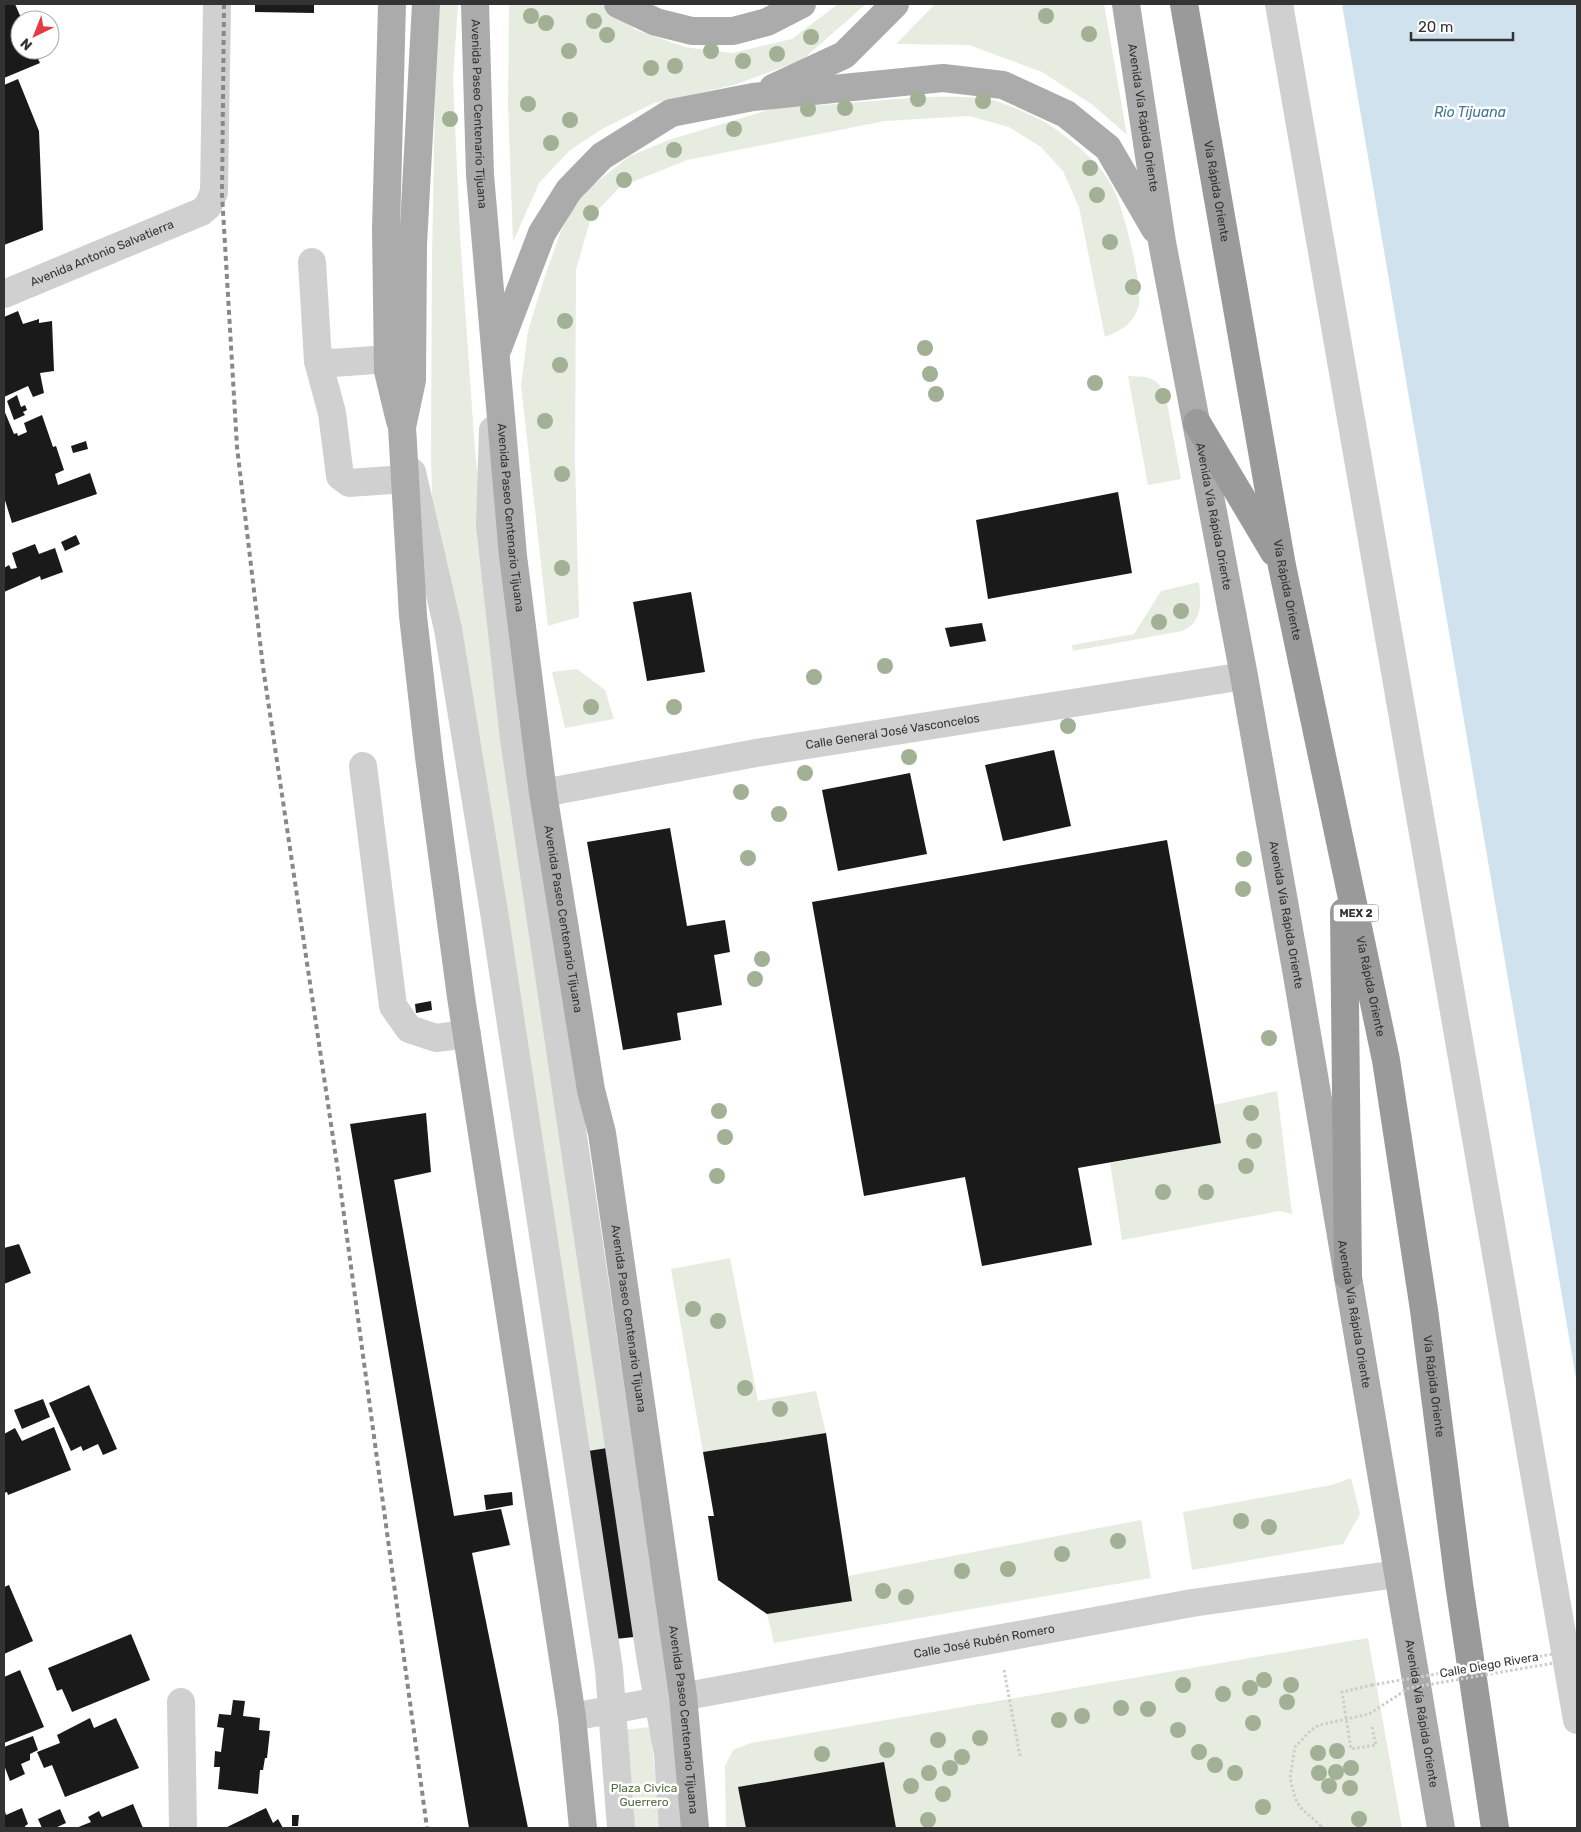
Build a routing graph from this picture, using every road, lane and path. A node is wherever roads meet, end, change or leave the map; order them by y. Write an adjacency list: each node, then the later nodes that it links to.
1 (217, 4): 14 (street, Avenida Antonio Salvatierra)
2 (392, 4): 16 (main road)
3 (426, 4): 19 (main road)
4 (476, 4): 15 (main road, Avenida Paseo Centenario Tijuana)
5 (618, 4): 6 (main road)
6 (802, 4)
7 (895, 4): 11 (main road)
8 (1126, 4): 12 (main road, Avenida Vía Rápida Oriente)
9 (1184, 4): 21 (highway, Vía Rápida Oriente / MEX 2)
10 (1279, 4): 36 (street)
11 (753, 97): 12 (main road); 15 (main road)
12 (1162, 242): 18 (main road, Avenida Vía Rápida Oriente)
13 (312, 262): 17 (street)
14 (4, 294)
15 (494, 356): 24 (main road, Avenida Paseo Centenario Tijuana); 32 (street)
16 (388, 359): 17 (street); 19 (main road)
17 (318, 361): 20 (street)
18 (1197, 422): 21 (highway); 22 (main road, Avenida Vía Rápida Oriente)
19 (402, 427): 20 (main road); 34 (street)
20 (405, 478): 26 (main road)
21 (1282, 566): 25 (highway, Vía Rápida Oriente / MEX 2)
22 (1244, 676): 24 (street, Calle General José Vasconcelos); 27 (main road, Avenida Vía Rápida Oriente)
23 (363, 766): 26 (street)
24 (543, 792): 32 (main road, Avenida Paseo Centenario Tijuana)
25 (1344, 856): 27 (highway); 46 (highway, Vía Rápida Oriente / MEX 2)
26 (467, 1034): 35 (main road)
27 (1348, 1276): 28 (main road, Avenida Vía Rápida Oriente)
28 (1397, 1574): 29 (street, Calle José Rubén Romero); 45 (main road, Avenida Vía Rápida Oriente)
29 (998, 1639): 32 (street, Calle José Rubén Romero); 38 (path)
30 (1577, 1650): 37 (path, Calle Diego Rivera, bridge)
31 (1577, 1659): 39 (path, bridge)
32 (671, 1698): 34 (street, Calle José Rubén Romero); 43 (street); 44 (main road, Avenida Paseo Centenario Tijuana)
33 (181, 1702): 40 (street)
34 (612, 1710): 35 (street, Calle José Rubén Romero); 42 (street)
35 (572, 1717): 41 (main road)
36 (1577, 1720)
37 (1372, 1727)
38 (1020, 1756)
39 (1322, 1827)
40 (183, 1828)
41 (583, 1828)
42 (621, 1828)
43 (673, 1828)
44 (695, 1828)
45 (1441, 1828)
46 (1495, 1828)

